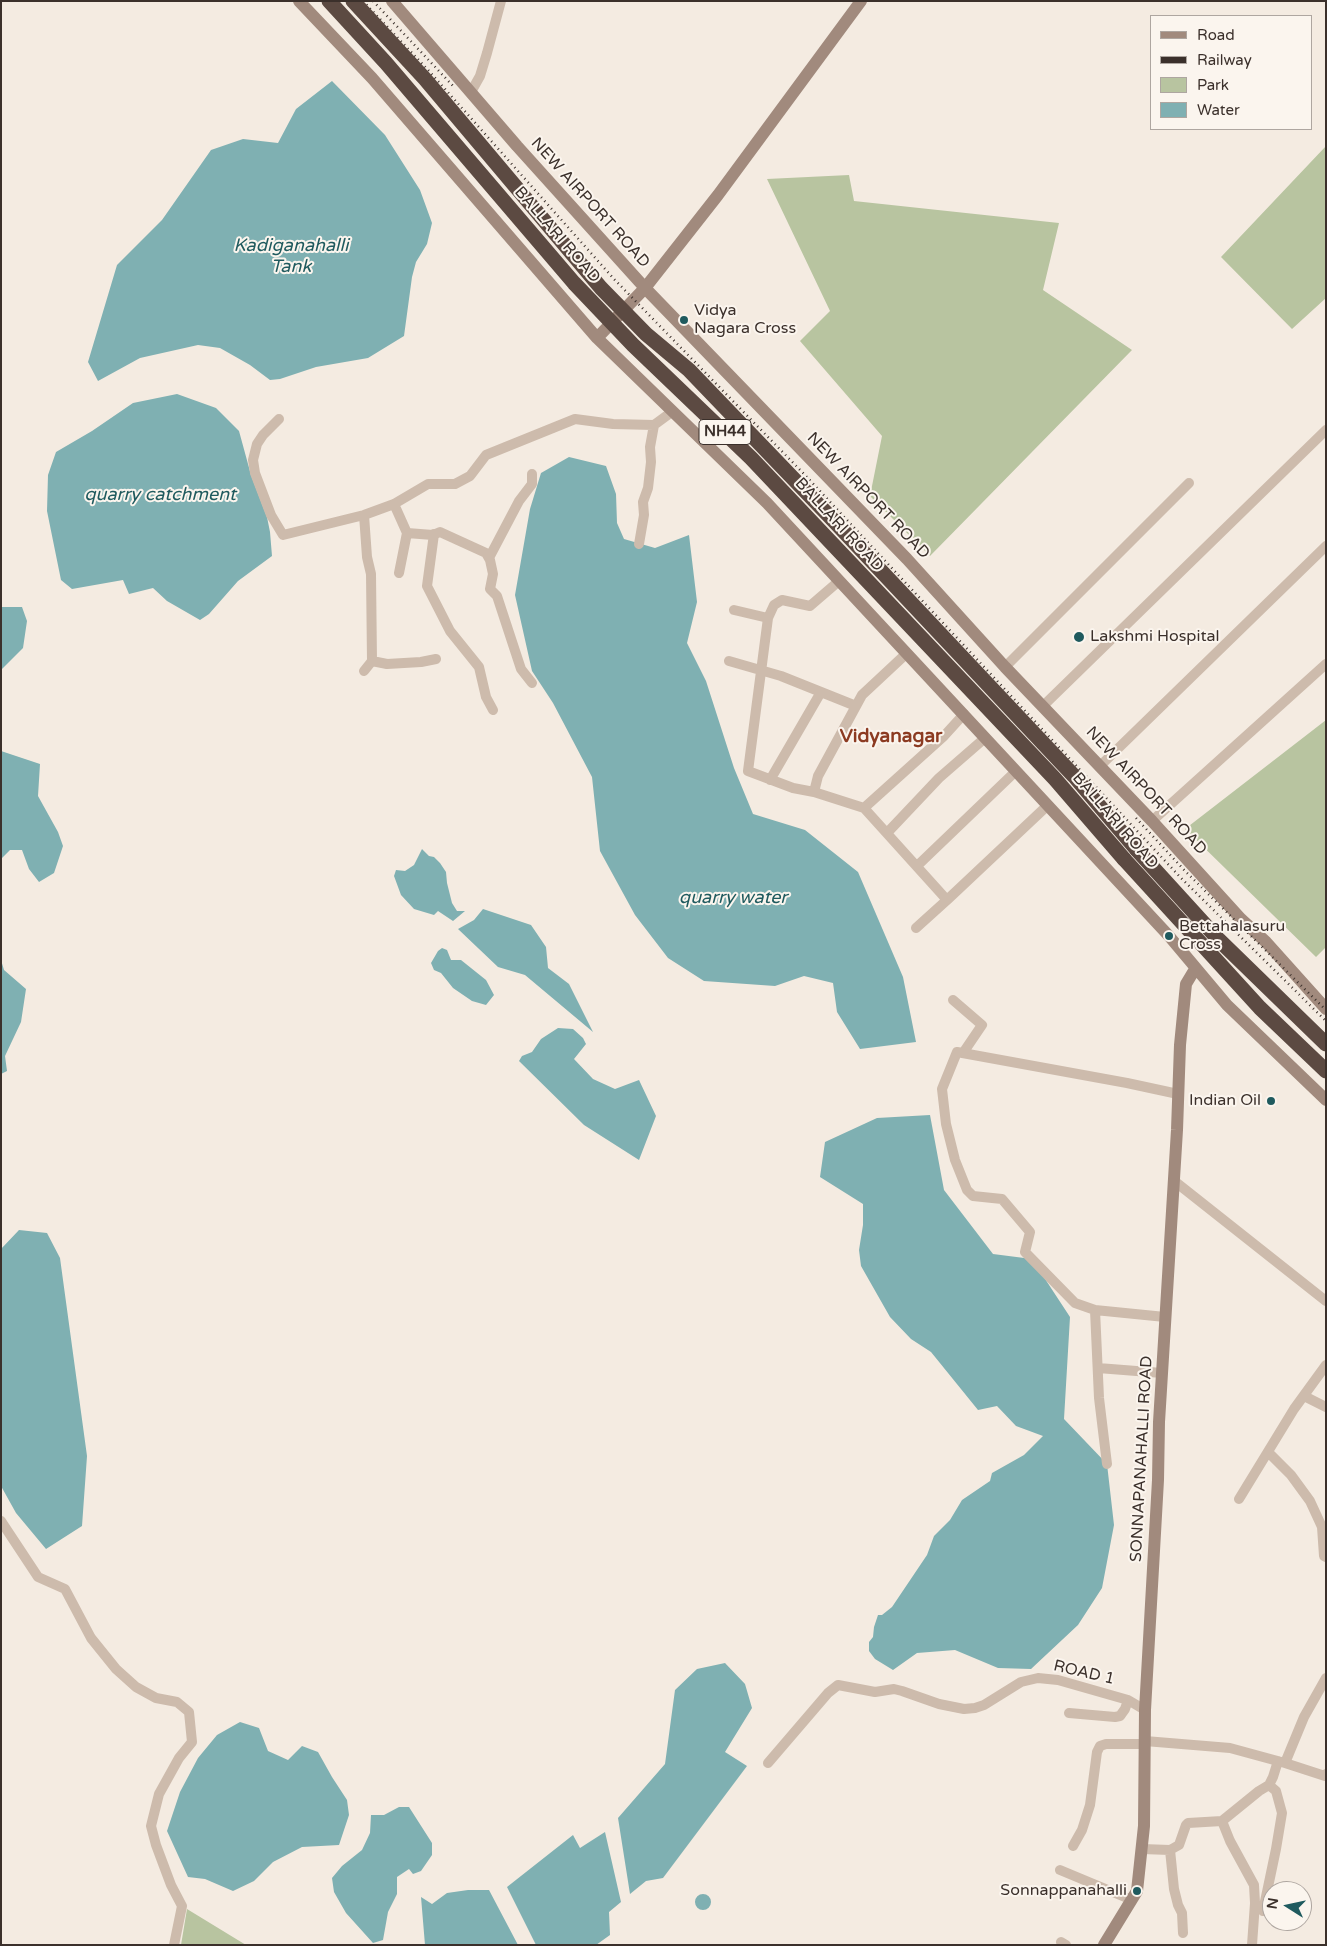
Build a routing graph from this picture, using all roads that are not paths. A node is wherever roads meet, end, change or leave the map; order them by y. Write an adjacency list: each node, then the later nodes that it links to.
1 (299, 1): 9 (street)
2 (329, 1): 58 (highway, BALLARI ROAD / NH44, bridge)
3 (353, 1): 56 (highway, BALLARI ROAD / NH44, bridge)
4 (392, 1): 7 (street, NEW AIRPORT ROAD)
5 (501, 1): 7 (street)
6 (861, 1): 8 (street)
7 (471, 92): 8 (street, NEW AIRPORT ROAD)
8 (645, 288): 9 (street); 32 (street, NEW AIRPORT ROAD)
9 (597, 338): 24 (street)
10 (669, 414): 12 (street)
11 (279, 419): 17 (street)
12 (654, 425): 16 (street); 20 (street)
13 (1326, 430): 38 (street)
14 (532, 474): 22 (street)
15 (1189, 483): 32 (street)
16 (394, 504): 17 (street); 18 (street)
17 (364, 515): 29 (street)
18 (407, 532): 19 (street); 23 (street)
19 (434, 534): 22 (street); 39 (street)
20 (639, 544)
21 (1326, 546): 42 (street)
22 (489, 558): 35 (street)
23 (399, 573)
24 (839, 581): 26 (street); 27 (street)
25 (734, 610): 26 (street)
26 (768, 618): 33 (street)
27 (906, 653): 37 (street); 40 (street)
28 (436, 659): 29 (street)
29 (372, 661): 34 (street)
30 (729, 661): 33 (street)
31 (1326, 664): 48 (street)
32 (1005, 667): 38 (street, NEW AIRPORT ROAD)
33 (761, 670): 36 (street); 44 (street)
34 (364, 671)
35 (532, 683)
36 (821, 692): 37 (street); 44 (street)
37 (856, 706): 45 (street)
38 (1042, 706): 42 (street, NEW AIRPORT ROAD)
39 (493, 710)
40 (964, 714): 41 (street); 47 (street)
41 (986, 738): 43 (street); 49 (street)
42 (1100, 766): 48 (street, NEW AIRPORT ROAD)
43 (1016, 771): 46 (street); 50 (street)
44 (770, 780): 45 (street)
45 (814, 792): 47 (street)
46 (1048, 805): 51 (street); 53 (street)
47 (864, 808): 49 (street)
48 (1152, 821): 55 (street, NEW AIRPORT ROAD)
49 (887, 834): 50 (street)
50 (917, 866): 51 (street)
51 (947, 900): 52 (street)
52 (916, 928)
53 (1195, 969): 59 (street, SONNAPANAHALLI ROAD); 60 (street)
54 (953, 1000): 57 (street)
55 (1326, 1009)
56 (1326, 1044)
57 (963, 1053): 59 (street); 63 (street)
58 (1326, 1071)
59 (1178, 1094): 61 (street, SONNAPANAHALLI ROAD)
60 (1326, 1100)
61 (1173, 1180): 62 (street); 64 (street, SONNAPANAHALLI ROAD)
62 (1326, 1301)
63 (1095, 1310): 64 (street); 66 (street)
64 (1165, 1316): 67 (street, SONNAPANAHALLI ROAD)
65 (1326, 1365): 68 (street)
66 (1098, 1368): 67 (street); 71 (street)
67 (1162, 1373): 77 (street, SONNAPANAHALLI ROAD)
68 (1304, 1396): 69 (street); 70 (street)
69 (1326, 1407)
70 (1268, 1452): 72 (street); 74 (street)
71 (1107, 1464)
72 (1239, 1499)
73 (1, 1521): 92 (street)
74 (1326, 1557)
75 (1326, 1678): 80 (street)
76 (1128, 1700): 77 (street, ROAD 1); 78 (street); 81 (street, ROAD 1)
77 (1145, 1710): 79 (street, SONNAPANAHALLI ROAD)
78 (1069, 1713)
79 (1145, 1743): 80 (street); 85 (street); 86 (street, SONNAPANAHALLI ROAD)
80 (1281, 1762): 82 (street); 83 (street)
81 (768, 1764)
82 (1325, 1776)
83 (1269, 1785): 84 (street); 89 (street)
84 (1222, 1821): 87 (street); 94 (street)
85 (1073, 1846)
86 (1142, 1849): 87 (street); 90 (street, SONNAPANAHALLI ROAD)
87 (1170, 1850): 91 (street)
88 (1060, 1870): 90 (street)
89 (1269, 1881)
90 (1132, 1900): 93 (street, SONNAPANAHALLI ROAD)
91 (1183, 1933)
92 (174, 1945)
93 (1104, 1945)
94 (1252, 1945)

